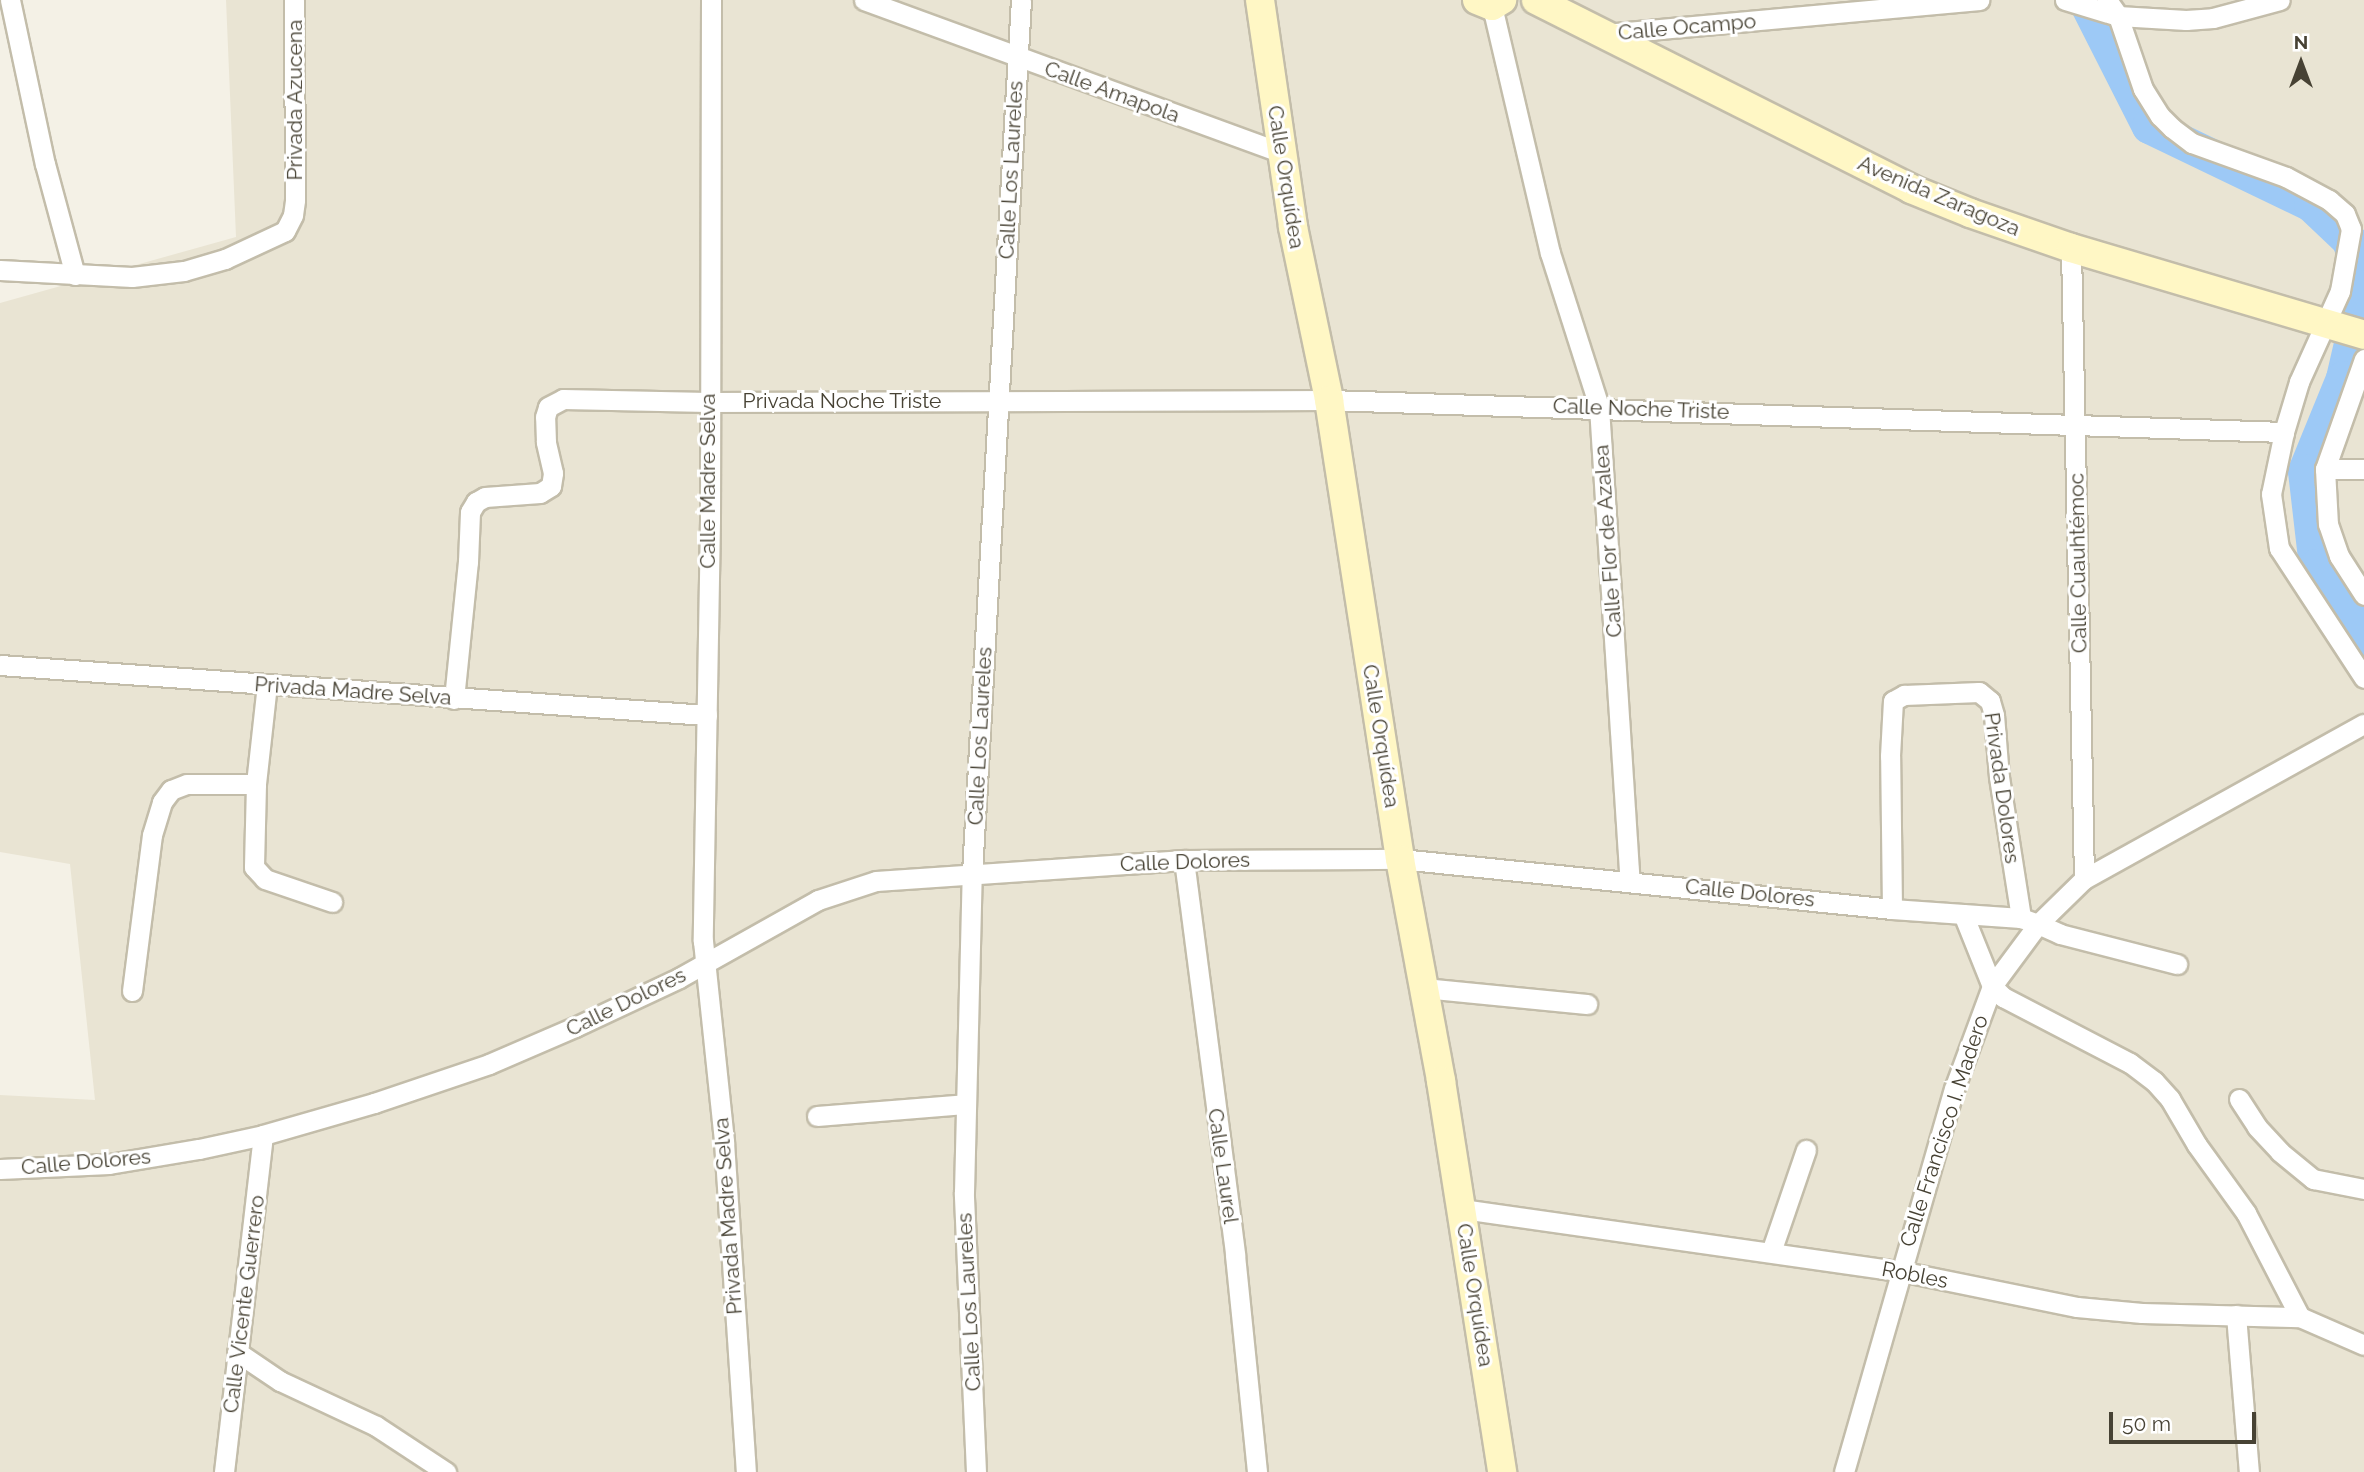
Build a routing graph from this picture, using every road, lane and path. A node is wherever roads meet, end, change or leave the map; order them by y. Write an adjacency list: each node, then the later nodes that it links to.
1 (10, 0): 18 (street)
2 (294, 0): 18 (street, Privada Azucena)
3 (711, 0): 22 (street, Calle Madre Selva)
4 (864, 0): 14 (street, Calle Amapola)
5 (1021, 0): 14 (street, Calle Los Laureles)
6 (1260, 0): 15 (street, Calle Orquídea)
7 (1536, 0): 13 (street, Avenida Zaragoza)
8 (1979, 0): 13 (street, Calle Ocampo)
9 (2065, 0): 12 (street)
10 (2280, 0): 12 (street)
11 (1490, 2): 23 (street, Calle Flor de Azalea)
12 (2109, 9): 19 (street)
13 (1605, 34): 16 (street, Avenida Zaragoza)
14 (1018, 58): 15 (street, Calle Amapola); 21 (street, Calle Los Laureles)
15 (1282, 153): 20 (street, Calle Orquídea)
16 (2071, 248): 19 (street, Avenida Zaragoza); 24 (street, Calle Cuauhtémoc)
17 (0, 270): 18 (street)
18 (75, 275)
19 (2351, 336): 25 (street); 26 (street)
20 (1329, 400): 21 (street, Calle Noche Triste); 23 (street, Calle Noche Triste); 36 (street, Calle Orquídea)
21 (998, 401): 22 (street, Privada Noche Triste); 38 (street, Calle Los Laureles)
22 (708, 402): 32 (street, Privada Noche Triste); 33 (street, Calle Madre Selva)
23 (1599, 407): 24 (street, Calle Noche Triste); 40 (street, Calle Flor de Azalea)
24 (2075, 427): 25 (street, Calle Noche Triste); 39 (street, Calle Cuauhtémoc)
25 (2284, 432): 30 (street)
26 (2325, 468): 27 (street); 28 (street)
27 (2364, 469)
28 (2364, 595)
29 (0, 666): 31 (street, Privada Madre Selva)
30 (2364, 678)
31 (267, 684): 32 (street, Privada Madre Selva); 35 (street)
32 (454, 699): 33 (street, Privada Madre Selva)
33 (707, 715): 45 (street, Calle Madre Selva)
34 (2364, 724): 39 (street)
35 (256, 784): 41 (street); 49 (street)
36 (1400, 859): 37 (street, Calle Dolores); 40 (street, Calle Dolores); 48 (street, Calle Orquídea)
37 (1184, 860): 38 (street, Calle Dolores); 69 (street, Calle Laurel)
38 (972, 873): 45 (street, Calle Dolores); 52 (street, Calle Los Laureles)
39 (2084, 879): 44 (street)
40 (1630, 880): 42 (street, Calle Dolores)
41 (332, 902)
42 (1892, 909): 43 (street, Calle Dolores); 44 (street, Privada Dolores)
43 (1963, 914): 44 (street, Calle Dolores); 47 (street)
44 (2029, 921): 46 (street, Calle Dolores); 47 (street, Calle Francisco I. Madero)
45 (707, 961): 54 (street, Calle Dolores); 67 (street, Privada Madre Selva)
46 (2177, 964)
47 (1992, 986): 60 (street, Calle Francisco I. Madero); 62 (street)
48 (1423, 988): 50 (street); 58 (street, Calle Orquídea)
49 (132, 991)
50 (1587, 1004)
51 (2239, 1099): 57 (street)
52 (965, 1104): 53 (street); 68 (street, Calle Los Laureles)
53 (817, 1116)
54 (263, 1135): 56 (street, Calle Dolores); 64 (street, Calle Vicente Guerrero)
55 (1805, 1150): 59 (street)
56 (0, 1169)
57 (2364, 1189)
58 (1462, 1209): 59 (street, Robles); 70 (street, Calle Orquídea)
59 (1772, 1252): 60 (street, Robles)
60 (1900, 1271): 61 (street, Robles); 71 (street, Calle Francisco I. Madero)
61 (2235, 1315): 62 (street, Robles); 72 (street)
62 (2300, 1317): 63 (street, Robles)
63 (2364, 1345)
64 (237, 1352): 65 (street, Calle Vicente Guerrero); 66 (street)
65 (224, 1472)
66 (446, 1472)
67 (746, 1472)
68 (976, 1472)
69 (1257, 1472)
70 (1502, 1472)
71 (1844, 1472)
72 (2249, 1472)

